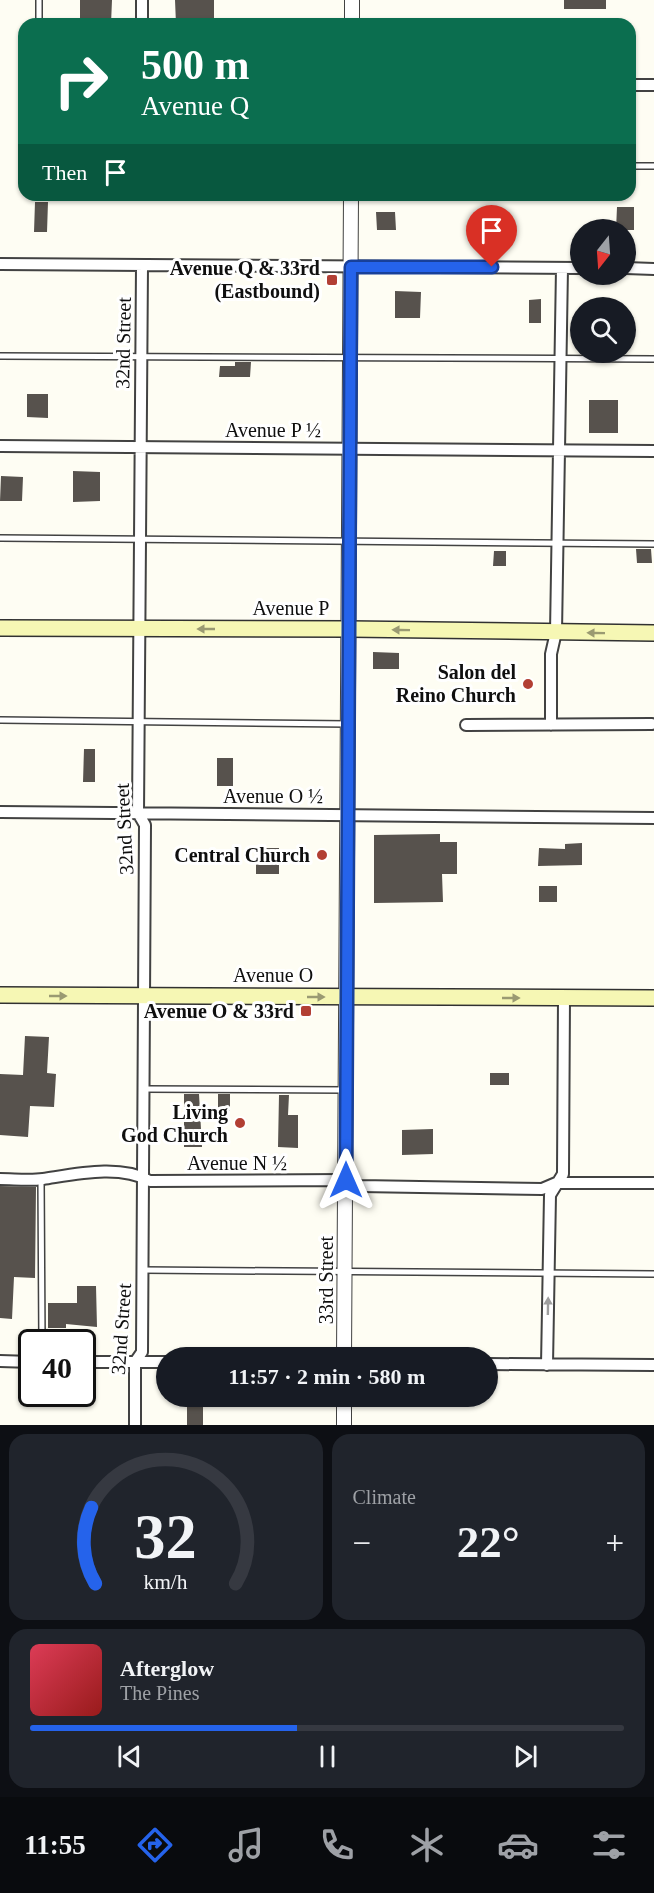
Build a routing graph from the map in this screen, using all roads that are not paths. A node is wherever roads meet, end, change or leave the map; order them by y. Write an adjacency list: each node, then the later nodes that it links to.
1 (39, 0): 4 (lane)
2 (142, 0): 5 (street)
3 (352, 0): 6 (street)
4 (39, 18)
5 (142, 18)
6 (352, 18)
7 (636, 85): 8 (street)
8 (654, 85)
9 (636, 166): 10 (lane)
10 (654, 166)
11 (351, 201): 14 (street, 33rd Street)
12 (0, 264): 13 (street)
13 (142, 266): 14 (street); 20 (street, 32nd Street)
14 (351, 267): 15 (street); 21 (street, 33rd Street)
15 (562, 268): 16 (street); 22 (street)
16 (570, 268)
17 (636, 268): 18 (street)
18 (654, 269)
19 (0, 356): 20 (lane)
20 (141, 356): 21 (lane); 25 (street, 32nd Street)
21 (351, 357): 22 (lane); 26 (street, 33rd Street)
22 (560, 358): 23 (lane); 27 (street)
23 (654, 359)
24 (0, 446): 25 (street, Avenue P ½)
25 (140, 447): 26 (street, Avenue P ½); 30 (street, 32nd Street)
26 (351, 449): 27 (street, Avenue P ½); 31 (street, 33rd Street)
27 (559, 450): 28 (street, Avenue P ½); 32 (street)
28 (654, 451)
29 (0, 538): 30 (lane)
30 (139, 539): 31 (lane); 35 (street, 32nd Street)
31 (350, 540): 32 (lane); 36 (street, 33rd Street)
32 (558, 542): 33 (lane); 37 (street)
33 (654, 544)
34 (0, 628): 35 (main road, Avenue P)
35 (138, 628): 36 (main road, Avenue P, one-way to 35); 40 (street, 32nd Street)
36 (350, 629): 37 (main road, Avenue P, one-way to 36); 41 (street, 33rd Street)
37 (556, 632): 38 (main road, Avenue P, one-way to 37); 44 (street)
38 (654, 633)
39 (0, 720): 40 (lane)
40 (138, 722): 41 (lane); 46 (street, 32nd Street)
41 (350, 724): 47 (street, 33rd Street)
42 (652, 724): 44 (street)
43 (466, 725): 44 (street)
44 (551, 725)
45 (0, 813): 46 (street, Avenue O ½)
46 (138, 813): 47 (street, Avenue O ½); 50 (street, 32nd Street)
47 (349, 814): 48 (street, Avenue O ½); 51 (street, 33rd Street)
48 (654, 818)
49 (0, 995): 50 (main road, Avenue O, one-way to 50)
50 (144, 996): 51 (main road, Avenue O, one-way to 51); 54 (street, 32nd Street)
51 (346, 997): 52 (main road, Avenue O, one-way to 52); 55 (street, 33rd Street)
52 (564, 998): 53 (main road, Avenue O); 60 (street)
53 (654, 998)
54 (145, 1089): 55 (lane); 56 (street, 32nd Street)
55 (346, 1090): 59 (street, 33rd Street)
56 (144, 1177): 58 (street, Avenue N ½); 59 (street, Avenue N ½); 62 (street, 32nd Street)
57 (0, 1179): 58 (street, Avenue N ½)
58 (41, 1179): 66 (lane)
59 (346, 1180): 60 (street, Avenue N ½); 63 (street, 33rd Street)
60 (556, 1183): 61 (street, Avenue N ½); 64 (street)
61 (654, 1183)
62 (143, 1270): 63 (lane); 71 (street, 32nd Street)
63 (345, 1271): 64 (lane); 67 (street, 33rd Street)
64 (548, 1272): 65 (lane); 74 (street, one-way to 64)
65 (654, 1274)
66 (42, 1329)
67 (344, 1347)
68 (0, 1361): 69 (street)
69 (18, 1362)
70 (96, 1362): 71 (street)
71 (135, 1362): 72 (street); 77 (street, 32nd Street)
72 (156, 1362)
73 (498, 1364): 74 (street)
74 (547, 1365): 75 (street)
75 (654, 1365)
76 (344, 1407): 78 (street)
77 (135, 1425)
78 (344, 1425)

